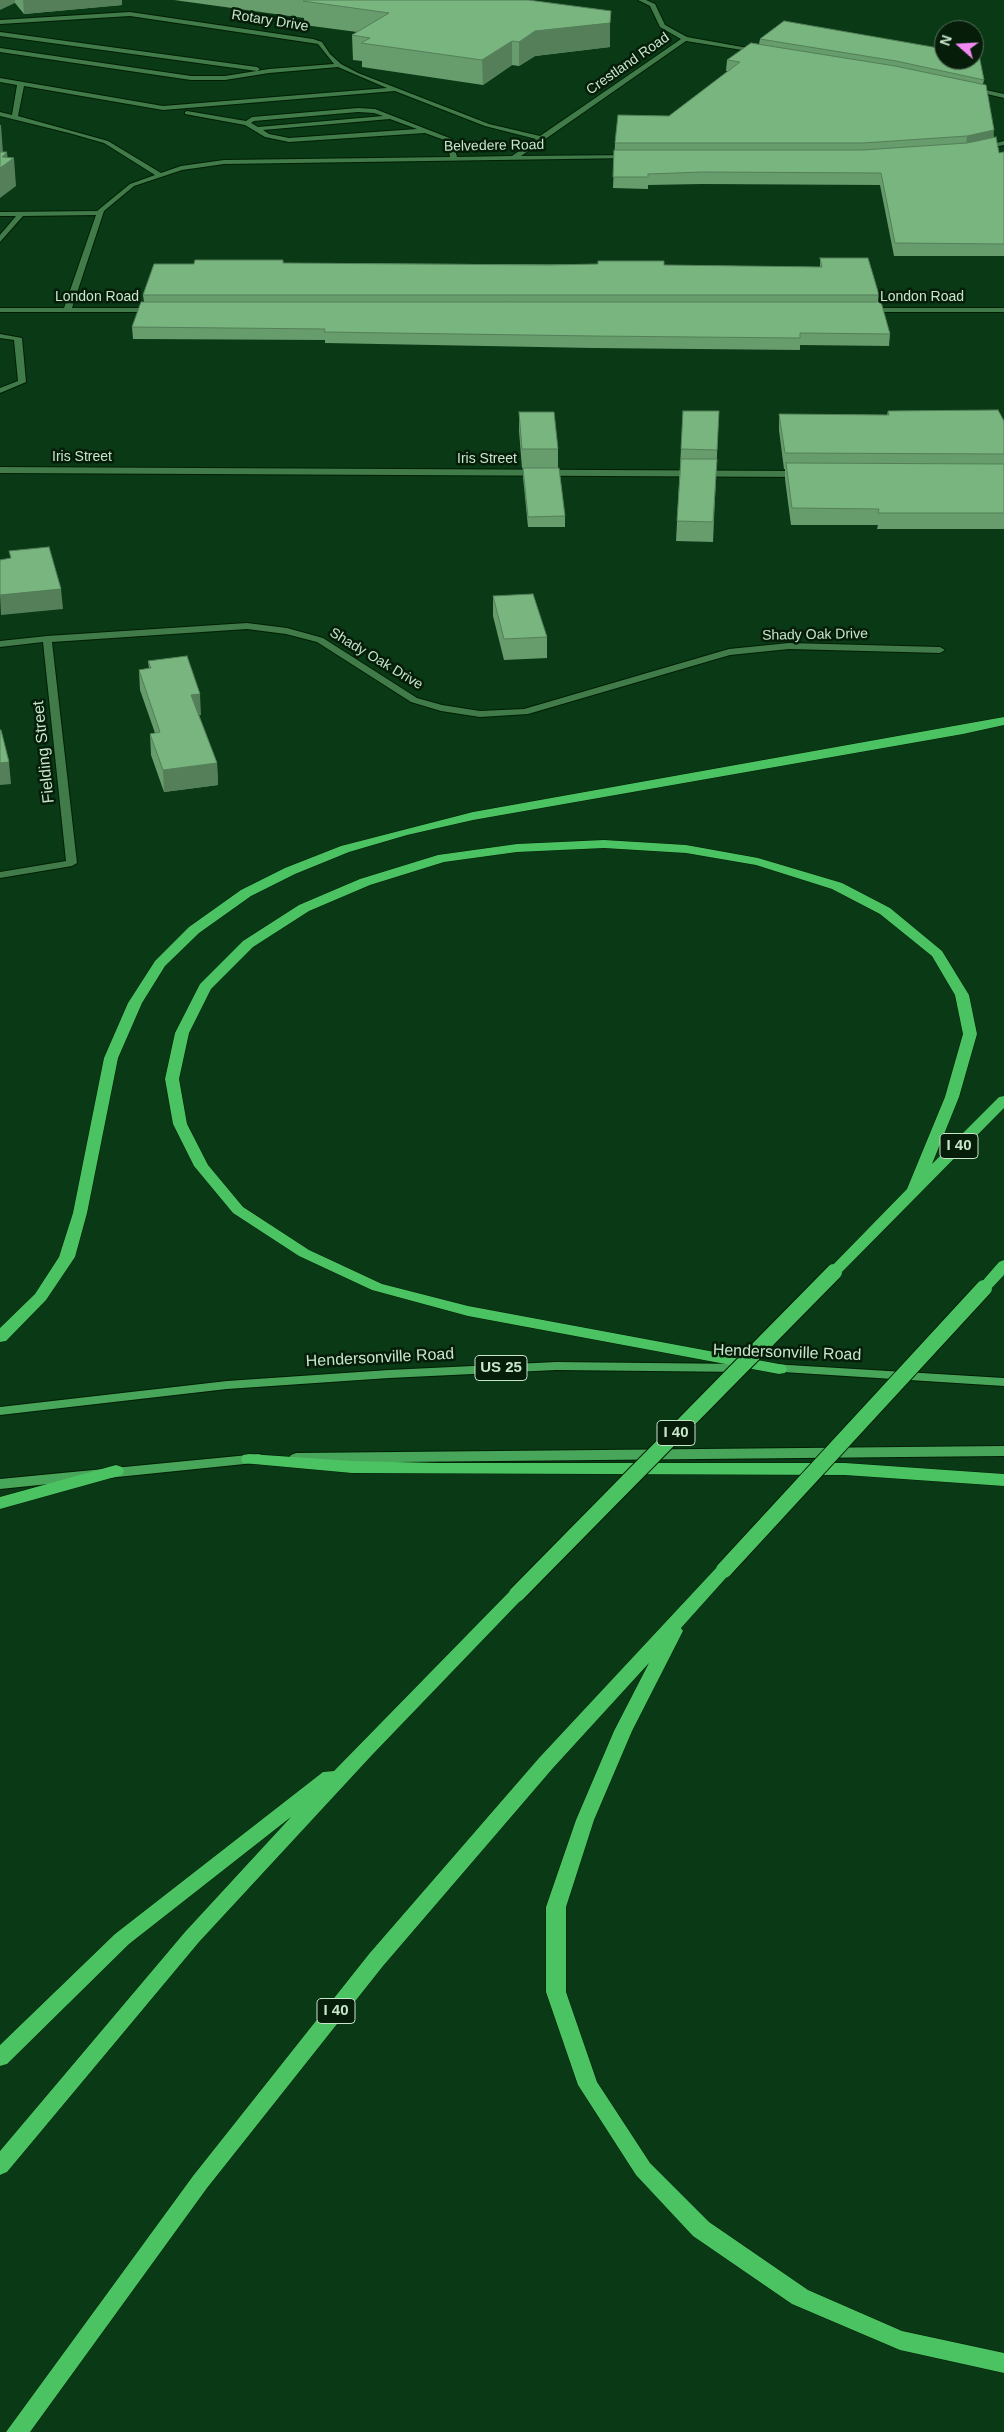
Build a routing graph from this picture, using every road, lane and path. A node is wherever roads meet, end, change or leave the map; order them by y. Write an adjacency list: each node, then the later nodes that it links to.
1 (641, 0): 4 (street)
2 (0, 22): 7 (street, Rotary Drive)
3 (0, 34): 8 (street)
4 (685, 39): 6 (street, Crestland Road); 21 (street, Crestland Road)
5 (0, 50): 8 (street)
6 (771, 53)
7 (339, 65): 8 (street); 12 (street, Rotary Drive)
8 (269, 71)
9 (0, 80): 10 (street)
10 (21, 83): 14 (street); 16 (street)
11 (968, 88): 13 (street)
12 (395, 90): 14 (street); 21 (street, Rotary Drive)
13 (1004, 96)
14 (164, 108): 18 (street)
15 (0, 114): 16 (street)
16 (15, 117): 27 (street)
17 (393, 118): 18 (street); 19 (street); 20 (street)
18 (247, 123): 19 (street)
19 (256, 129): 20 (street)
20 (423, 131): 24 (street)
21 (542, 139): 25 (street, Crestland Road)
22 (1004, 143): 23 (street)
23 (976, 149)
24 (454, 158): 25 (street, Belvedere Road); 27 (street, Belvedere Road)
25 (515, 158): 26 (street, Belvedere Road)
26 (644, 158)
27 (158, 174): 29 (street, Belvedere Road)
28 (22, 213): 29 (street); 30 (street); 31 (street)
29 (100, 213): 33 (street)
30 (0, 214)
31 (0, 240)
32 (0, 310): 33 (street, London Road)
33 (67, 310): 34 (street, London Road)
34 (167, 310)
35 (854, 310): 36 (street, London Road)
36 (1004, 310)
37 (0, 336): 38 (street)
38 (0, 391)
39 (0, 470): 40 (street, Iris Street)
40 (815, 474)
41 (46, 639): 42 (street, Shady Oak Drive); 43 (street, Shady Oak Drive); 45 (street, Fielding Street)
42 (0, 644)
43 (940, 650)
44 (1004, 721): 49 (highway)
45 (0, 875)
46 (1004, 1100): 47 (highway, I 40)
47 (914, 1192): 50 (highway); 60 (highway, I 40, bridge)
48 (1004, 1266): 59 (highway, I 40, bridge)
49 (0, 1337)
50 (779, 1368): 51 (main road, Hendersonville Road / US 25); 52 (main road, Hendersonville Road / US 25)
51 (1004, 1382)
52 (0, 1411)
53 (1004, 1451): 54 (main road)
54 (249, 1459): 55 (main road); 56 (highway)
55 (116, 1471): 57 (main road); 58 (highway)
56 (1004, 1480)
57 (0, 1484)
58 (0, 1503)
59 (683, 1614): 63 (highway); 64 (highway, I 40)
60 (364, 1750): 61 (highway); 62 (highway, I 40)
61 (0, 2058)
62 (0, 2166)
63 (1004, 2364)
64 (17, 2432)

